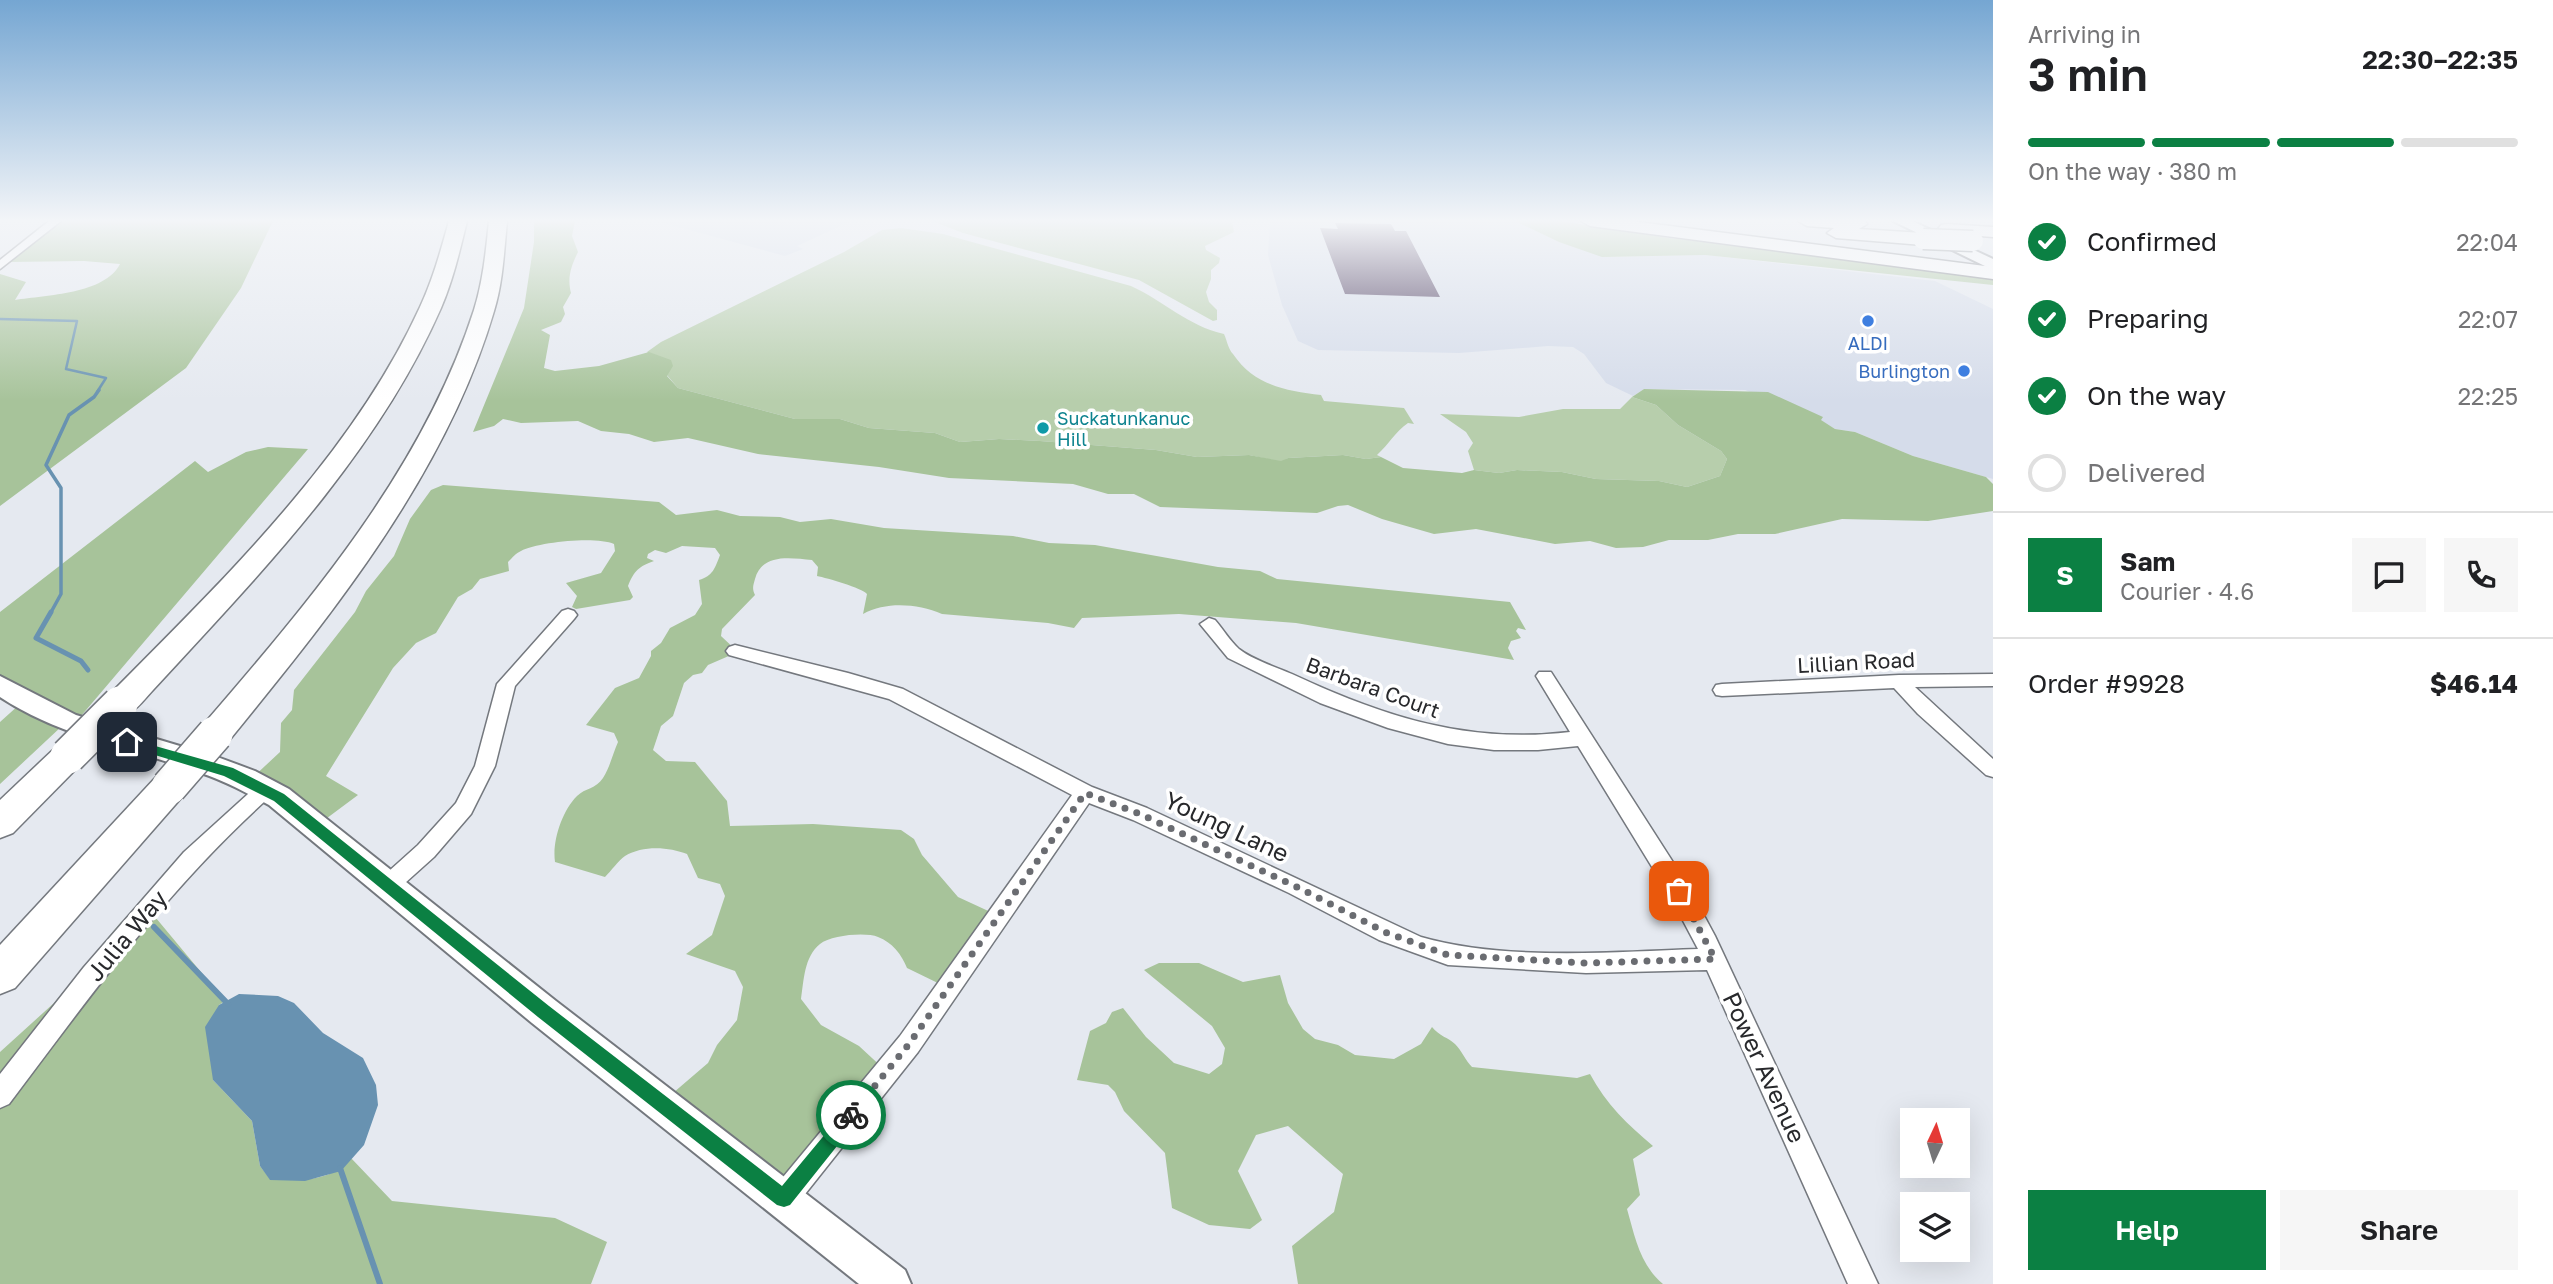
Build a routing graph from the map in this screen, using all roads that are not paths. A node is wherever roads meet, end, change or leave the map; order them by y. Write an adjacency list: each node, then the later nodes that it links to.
1 (443, 281): 17 (highway, bridge)
2 (490, 281): 4 (highway)
3 (509, 281): 4 (highway)
4 (366, 537): 20 (highway, bridge)
5 (568, 615): 18 (street)
6 (1209, 624): 13 (street, Barbara Court)
7 (735, 651): 16 (street, Young Lane)
8 (1545, 676): 13 (street, Power Avenue)
9 (1993, 680): 10 (street, Lillian Road)
10 (1899, 681): 12 (street, Lillian Road); 14 (street)
11 (0, 685): 15 (street)
12 (1722, 690)
13 (1583, 738): 19 (street, Power Avenue)
14 (1993, 770)
15 (266, 789): 18 (street); 21 (street, Julia Way)
16 (1085, 793): 19 (street, Young Lane); 22 (street)
17 (0, 823)
18 (387, 886): 22 (street)
19 (1715, 959): 24 (street, Power Avenue)
20 (0, 975)
21 (0, 1095)
22 (784, 1198): 23 (street)
23 (891, 1284)
24 (1863, 1284)

